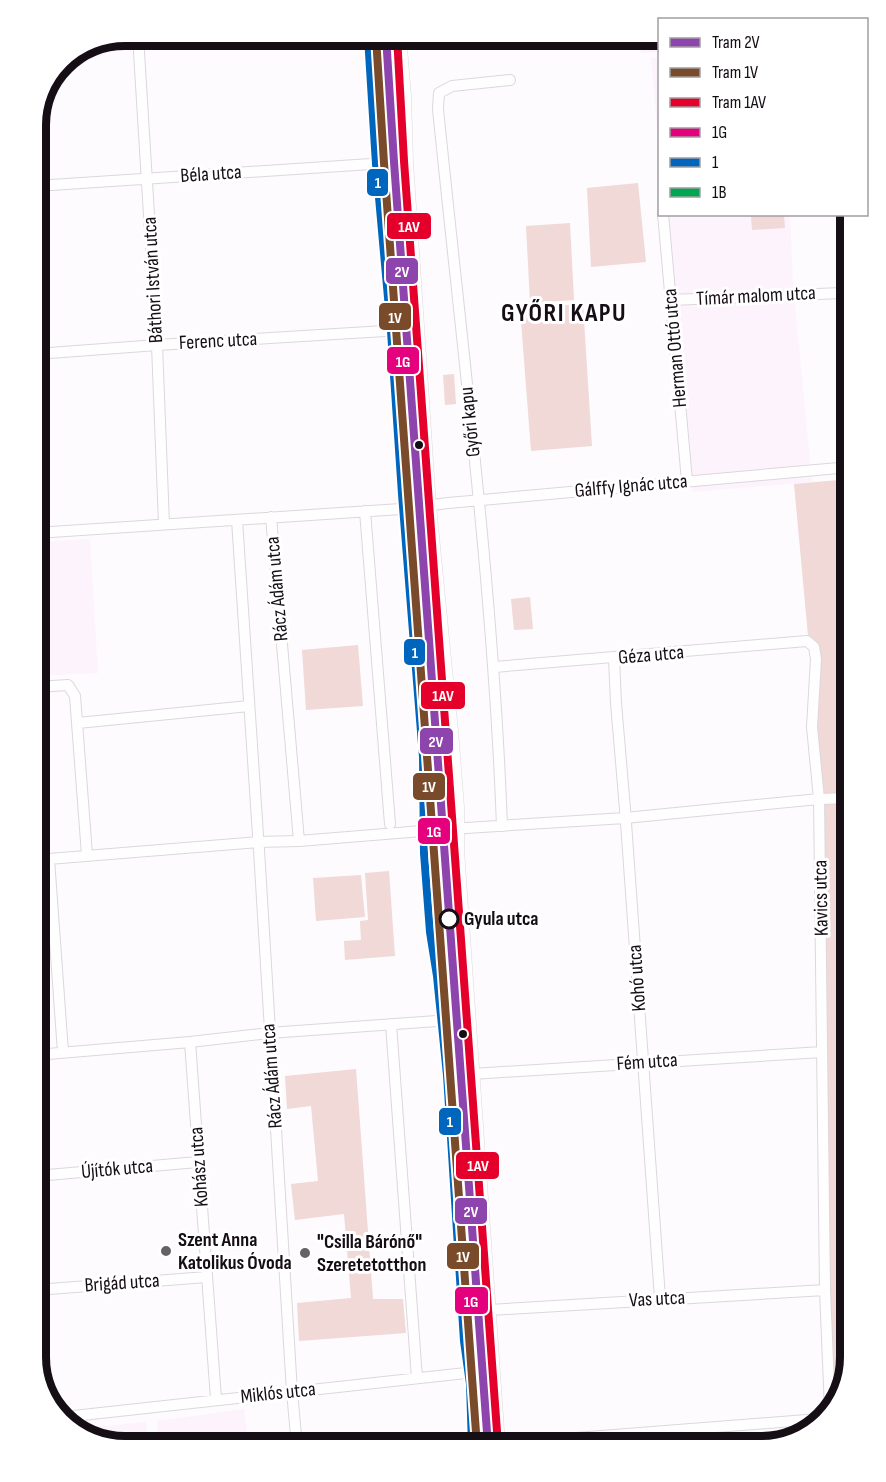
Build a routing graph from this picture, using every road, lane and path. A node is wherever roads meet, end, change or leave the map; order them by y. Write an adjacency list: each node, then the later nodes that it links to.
1 (139, 47): 6 (street, Báthori István utca)
2 (379, 47): 5 (street)
3 (400, 47): 17 (street)
4 (510, 81): 16 (street, Győri kapu)
5 (386, 163): 6 (street, Béla utca); 11 (street)
6 (147, 178): 7 (street, Béla utca); 12 (street, Báthori István utca)
7 (47, 185)
8 (663, 216): 10 (street, Herman Ottó utca)
9 (840, 293): 10 (street, Tímár malom utca)
10 (670, 300): 15 (street, Herman Ottó utca)
11 (401, 330): 12 (street, Ferenc utca); 18 (street)
12 (157, 345): 13 (street, Ferenc utca); 22 (street, Báthori István utca)
13 (47, 353)
14 (840, 467): 15 (street, Gálffy Ignác utca)
15 (687, 480): 16 (street, Gálffy Ignác utca)
16 (478, 500): 17 (street, Gálffy Ignác utca); 26 (street, Győri kapu)
17 (429, 506): 18 (street, Gálffy Ignác utca); 35 (street)
18 (413, 508): 19 (street, Gálffy Ignác utca); 36 (street)
19 (365, 512): 20 (street, Gálffy Ignác utca); 33 (street)
20 (271, 517): 21 (street, Gálffy Ignác utca); 37 (street, Rácz Ádám utca)
21 (237, 520): 22 (street, Gálffy Ignác utca); 28 (street, Rácz Ádám utca)
22 (164, 524): 23 (street, Gálffy Ignác utca)
23 (47, 532)
24 (807, 642): 25 (street, Géza utca); 31 (street, Kavics utca)
25 (614, 658): 26 (street, Géza utca); 32 (street, Kohó utca)
26 (494, 667): 34 (street, Győri kapu)
27 (47, 686): 29 (street)
28 (249, 706): 29 (street); 38 (street, Rácz Ádám utca)
29 (78, 723): 39 (street)
30 (840, 798): 31 (street)
31 (819, 799): 32 (street); 46 (street, Kavics utca)
32 (625, 818): 34 (street); 48 (street, Kohó utca)
33 (390, 824)
34 (502, 826): 35 (street)
35 (456, 829): 36 (street); 49 (street)
36 (434, 830): 37 (street); 41 (street)
37 (299, 841): 38 (street)
38 (258, 842): 39 (street); 43 (street, Rácz Ádám utca)
39 (87, 855): 40 (street)
40 (49, 859): 45 (street)
41 (451, 1020): 42 (street); 57 (street)
42 (391, 1024): 43 (street); 58 (street)
43 (269, 1033): 44 (street); 59 (street, Rácz Ádám utca)
44 (190, 1042): 45 (street); 50 (street, Kohász utca)
45 (63, 1052): 47 (street)
46 (822, 1052): 48 (street, Fém utca); 54 (street, Kavics utca)
47 (47, 1054)
48 (643, 1062): 49 (street, Fém utca); 55 (street, Kohó utca)
49 (472, 1074): 56 (street)
50 (198, 1162): 51 (street, Újítók utca); 52 (street, Kohász utca)
51 (47, 1175)
52 (207, 1277): 53 (street, Brigád utca); 61 (street, Kohász utca)
53 (47, 1289)
54 (825, 1290): 55 (street, Vas utca); 60 (street, Kavics utca)
55 (660, 1298): 56 (street, Vas utca)
56 (489, 1310): 57 (street)
57 (485, 1370): 58 (street, Miklós utca); 65 (street); 66 (street)
58 (417, 1378): 59 (street, Miklós utca)
59 (292, 1392): 61 (street, Miklós utca); 64 (street, Rácz Ádám utca)
60 (829, 1394)
61 (216, 1399): 62 (street, Miklós utca)
62 (74, 1416)
63 (807, 1420): 67 (street)
64 (296, 1435)
65 (483, 1436)
66 (496, 1436)
67 (612, 1436)

